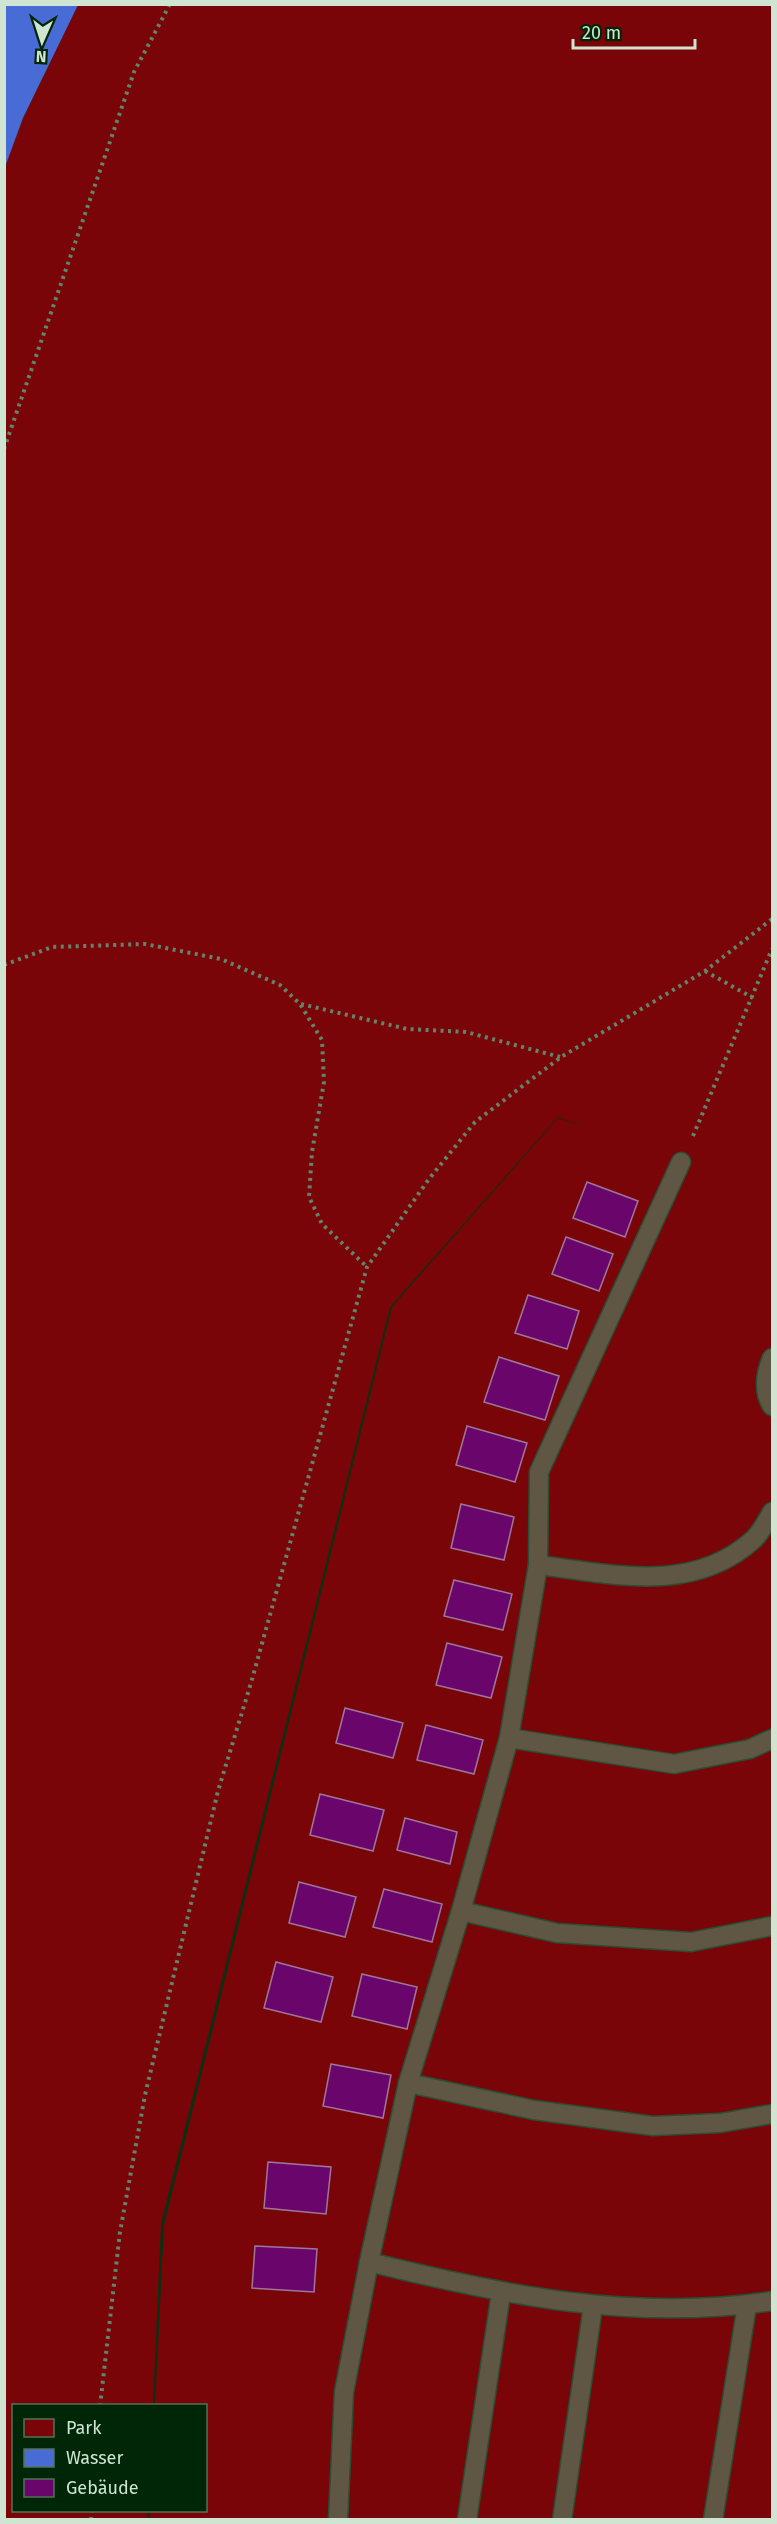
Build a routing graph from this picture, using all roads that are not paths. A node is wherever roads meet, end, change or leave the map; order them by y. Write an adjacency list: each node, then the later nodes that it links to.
1 (681, 1162): 5 (lane)
2 (772, 1358): 3 (lane)
3 (772, 1406)
4 (772, 1512): 5 (lane)
5 (538, 1565): 6 (lane)
6 (509, 1738): 7 (lane); 8 (lane)
7 (772, 1738)
8 (461, 1911): 9 (lane); 10 (lane)
9 (772, 1926)
10 (408, 2083): 11 (lane); 12 (lane)
11 (772, 2114)
12 (369, 2262): 13 (lane); 17 (lane)
13 (501, 2293): 16 (lane); 18 (lane)
14 (772, 2301): 15 (lane)
15 (747, 2305): 16 (lane); 20 (lane)
16 (593, 2306): 19 (lane)
17 (338, 2520)
18 (467, 2520)
19 (562, 2520)
20 (713, 2520)

